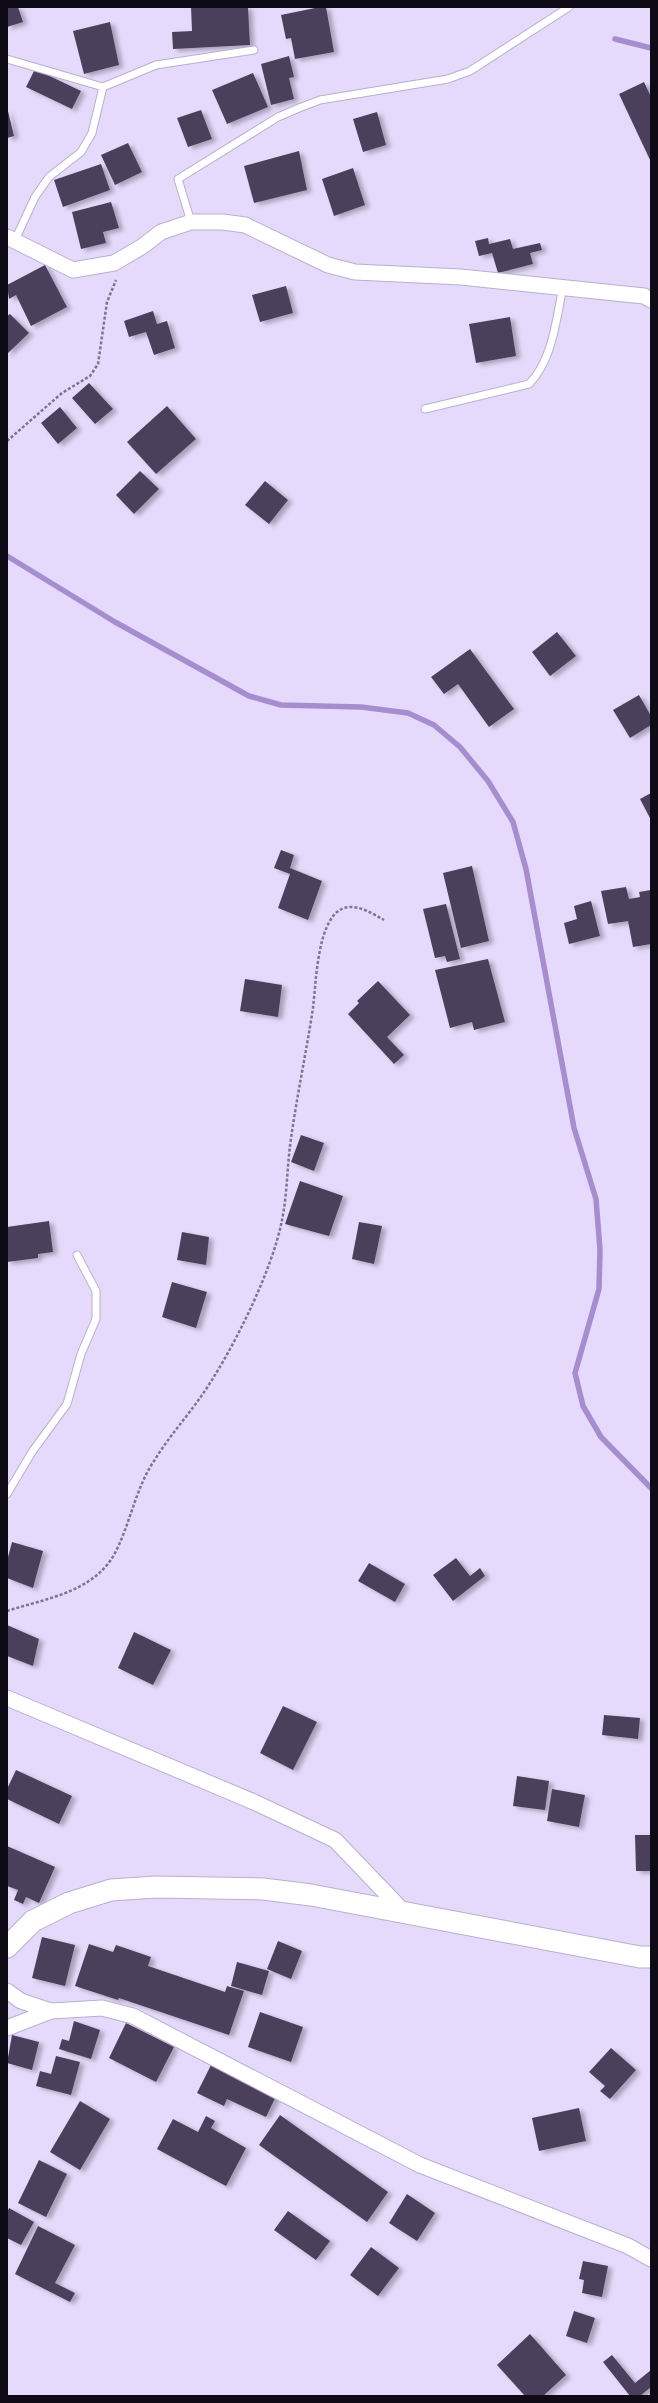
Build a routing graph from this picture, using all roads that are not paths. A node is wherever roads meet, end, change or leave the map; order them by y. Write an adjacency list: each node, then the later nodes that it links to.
1 (569, 7): 5 (lane)
2 (254, 50): 4 (lane)
3 (7, 59): 4 (lane)
4 (103, 87): 6 (lane)
5 (191, 222): 6 (street); 7 (street)
6 (11, 239)
7 (563, 287): 8 (street); 9 (lane)
8 (651, 300)
9 (425, 409)
10 (77, 1255): 11 (lane)
11 (7, 1494)
12 (7, 1698): 13 (street)
13 (405, 1913): 14 (street); 15 (street)
14 (7, 1947)
15 (647, 1958)
16 (7, 1991): 17 (street)
17 (51, 2011): 18 (street); 19 (street)
18 (7, 2028)
19 (651, 2259)

